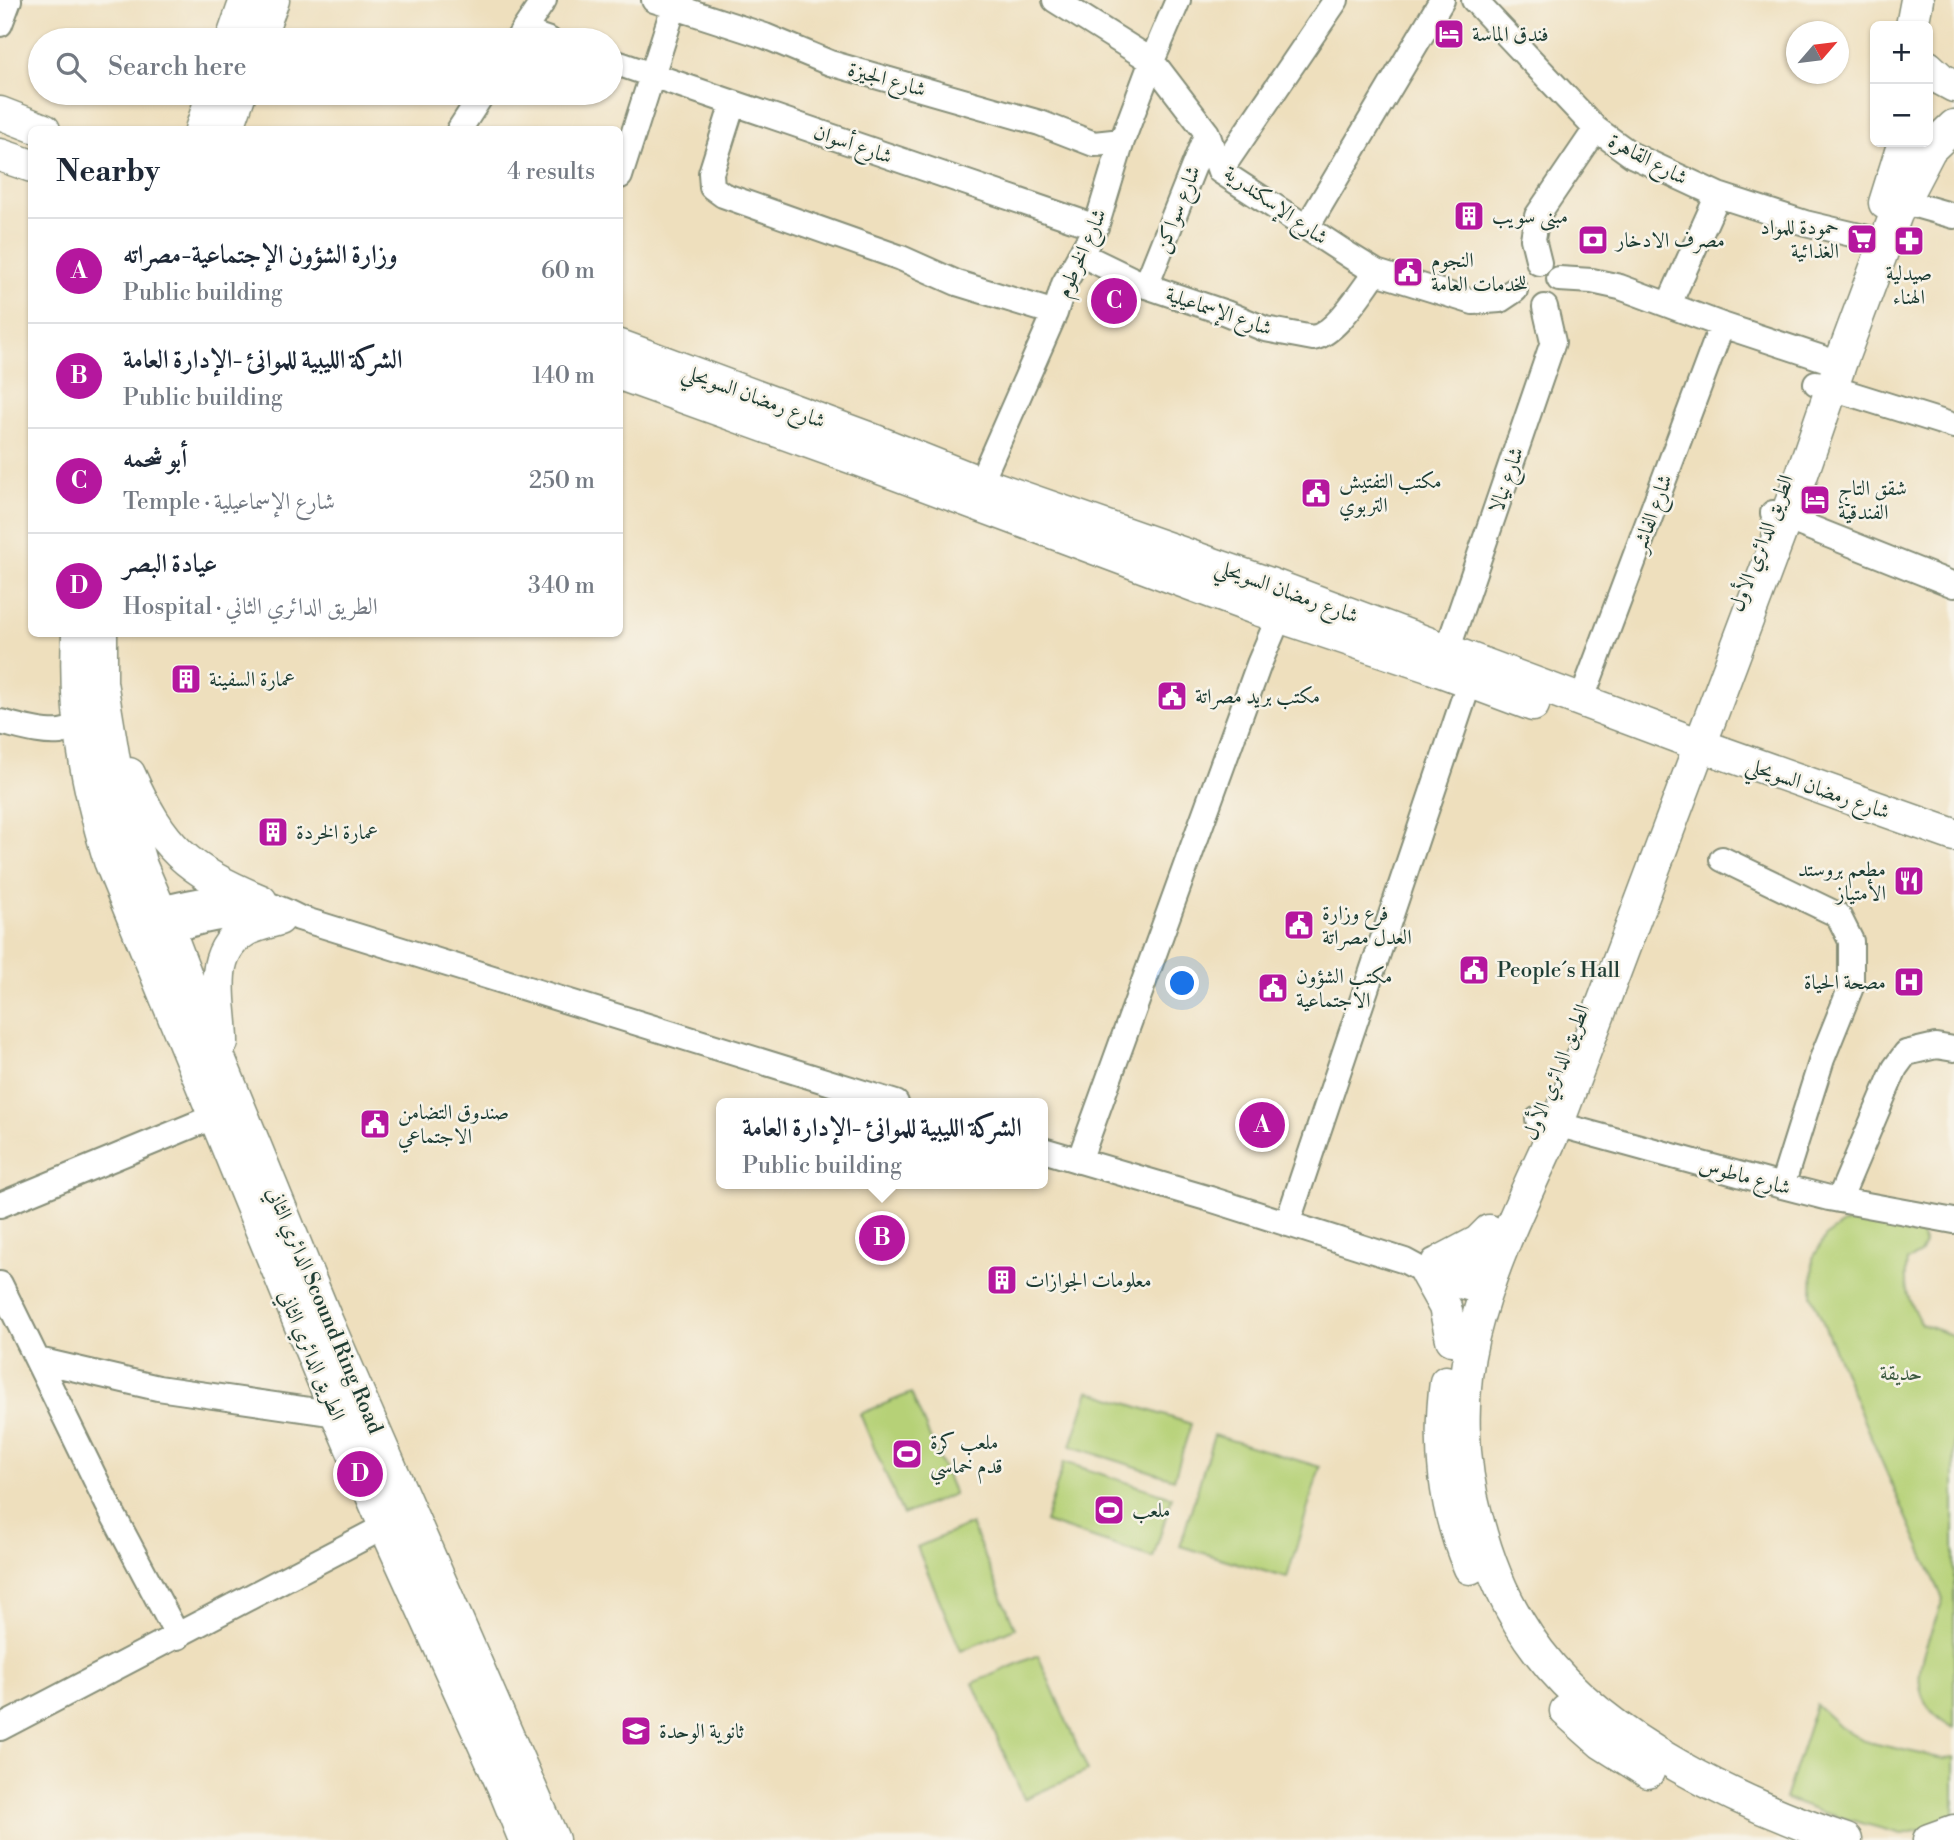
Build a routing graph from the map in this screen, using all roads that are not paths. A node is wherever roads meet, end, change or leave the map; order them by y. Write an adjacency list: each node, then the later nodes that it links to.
1 (9, 0): 11 (street)
2 (246, 0): 12 (main road)
3 (273, 0): 13 (main road)
4 (544, 0): 14 (street)
5 (1055, 0): 15 (street, شارع الإسكندرية)
6 (1178, 0): 15 (street, شارع الخرطوم)
7 (1336, 0): 35 (street)
8 (1442, 0): 40 (street)
9 (1474, 0): 28 (street, شارع القاهرة)
10 (667, 3): 18 (street); 30 (street, شارع الجيزة)
11 (0, 24)
12 (236, 28)
13 (262, 28)
14 (525, 28)
15 (1152, 61): 29 (street, شارع الإسكندرية); 30 (street, شارع الخرطوم)
16 (623, 65): 18 (street, شارع أسوان)
17 (1933, 71): 19 (main road)
18 (652, 75): 20 (street, شارع أسوان); 34 (street)
19 (1954, 86)
20 (733, 103): 39 (street, شارع أسوان); 50 (street)
21 (225, 105): 24 (main road)
22 (475, 105): 26 (street)
23 (0, 113): 25 (main road)
24 (207, 119)
25 (34, 126)
26 (462, 126)
27 (1954, 126): 37 (main road)
28 (1596, 129): 36 (street, شارع القاهرة); 43 (street)
29 (1208, 133): 35 (street, شارع الإسكندرية); 46 (street, شارع سواكن)
30 (1122, 141): 39 (street, شارع الخرطوم)
31 (1903, 147): 41 (main road)
32 (0, 155): 33 (main road)
33 (28, 165)
34 (623, 167)
35 (1220, 171): 40 (street, شارع الإسكندرية)
36 (1717, 195): 41 (street, شارع القاهرة); 48 (street)
37 (1901, 201): 38 (street); 41 (main road)
38 (1954, 216)
39 (1096, 227): 42 (street, شارع الخرطوم)
40 (1307, 227): 44 (street, شارع الإسكندرية)
41 (1878, 240): 53 (main road)
42 (1080, 254): 46 (street, شارع الإسماعيلية); 50 (street, شارع الخرطوم)
43 (1539, 263): 45 (street); 47 (street)
44 (1376, 272): 46 (street, شارع الإسماعيلية); 47 (street, شارع الإسكندرية)
45 (1559, 279): 48 (street); 49 (street)
46 (1146, 286)
47 (1515, 290): 49 (street)
48 (1669, 304): 51 (street)
49 (1545, 307): 62 (street, شارع نيالا)
50 (1055, 313): 56 (street, شارع الخرطوم)
51 (1722, 325): 53 (street); 64 (street, شارع الفاشر)
52 (623, 347): 56 (main road, شارع رمضان السويحلي)
53 (1828, 374): 55 (street); 57 (main road)
54 (623, 375): 56 (main road, شارع رمضان السويحلي)
55 (1954, 426)
56 (976, 492): 59 (main road, شارع رمضان السويحلي); 62 (main road, شارع رمضان السويحلي)
57 (1779, 516): 58 (street); 67 (main road, الطريق الدائري الأول); 67 (main road, الطريق الدائري الأول)
58 (1954, 585)
59 (1279, 617): 63 (main road, شارع رمضان السويحلي); 79 (street)
60 (78, 637): 66 (main road)
61 (101, 637): 66 (main road)
62 (1447, 651): 64 (main road, شارع رمضان السويحلي)
63 (1469, 683): 67 (main road, شارع رمضان السويحلي); 84 (street)
64 (1581, 701): 67 (main road, شارع رمضان السويحلي)
65 (0, 722): 66 (street)
66 (94, 728): 71 (main road); 72 (main road)
67 (1690, 752): 68 (main road, شارع رمضان السويحلي); 69 (main road, شارع رمضان السويحلي); 77 (main road, الطريق الدائري الأول)
68 (1954, 835)
69 (1954, 854)
70 (1722, 859): 80 (street)
71 (280, 913): 72 (street); 74 (main road); 75 (street)
72 (151, 924): 74 (main road, الدائري الثاني Scound Ring Road); 76 (main road, الطريق الدائري الثاني)
73 (1954, 1049): 81 (street)
74 (222, 1061): 76 (main road, الدائري الثاني Scound Ring Road)
75 (880, 1098)
76 (228, 1112): 82 (street); 91 (main road, الطريق الدائري الثاني); 92 (main road, الدائري الثاني Scound Ring Road)
77 (1548, 1122): 80 (street, شارع ماطوس); 85 (main road, الطريق الدائري الأول); 87 (main road, الطريق الدائري الأول)
78 (1048, 1152): 79 (street)
79 (1079, 1161): 84 (street)
80 (1782, 1186): 81 (street, شارع ماطوس)
81 (1839, 1199): 83 (street, شارع ماطوس)
82 (0, 1205)
83 (1954, 1221)
84 (1287, 1224): 86 (street)
85 (1489, 1231): 86 (main road); 87 (main road, الطريق الدائري الأول)
86 (1424, 1265): 87 (street); 89 (main road)
87 (1480, 1281): 89 (main road, الطريق الدائري الأول); 99 (main road, الطريق الدائري الأول)
88 (0, 1284): 90 (street)
89 (1452, 1339): 98 (main road, الطريق الدائري الأول)
90 (38, 1360): 91 (street); 93 (street)
91 (337, 1414): 92 (main road, الطريق الدائري الثاني)
92 (398, 1520): 93 (street); 96 (main road, الطريق الدائري الثاني); 97 (main road, الدائري الثاني Scound Ring Road)
93 (178, 1637): 94 (street)
94 (3, 1719)
95 (1954, 1831): 100 (main road)
96 (525, 1840)
97 (554, 1840)
98 (1787, 1840)
99 (1846, 1840)
100 (1929, 1840)

